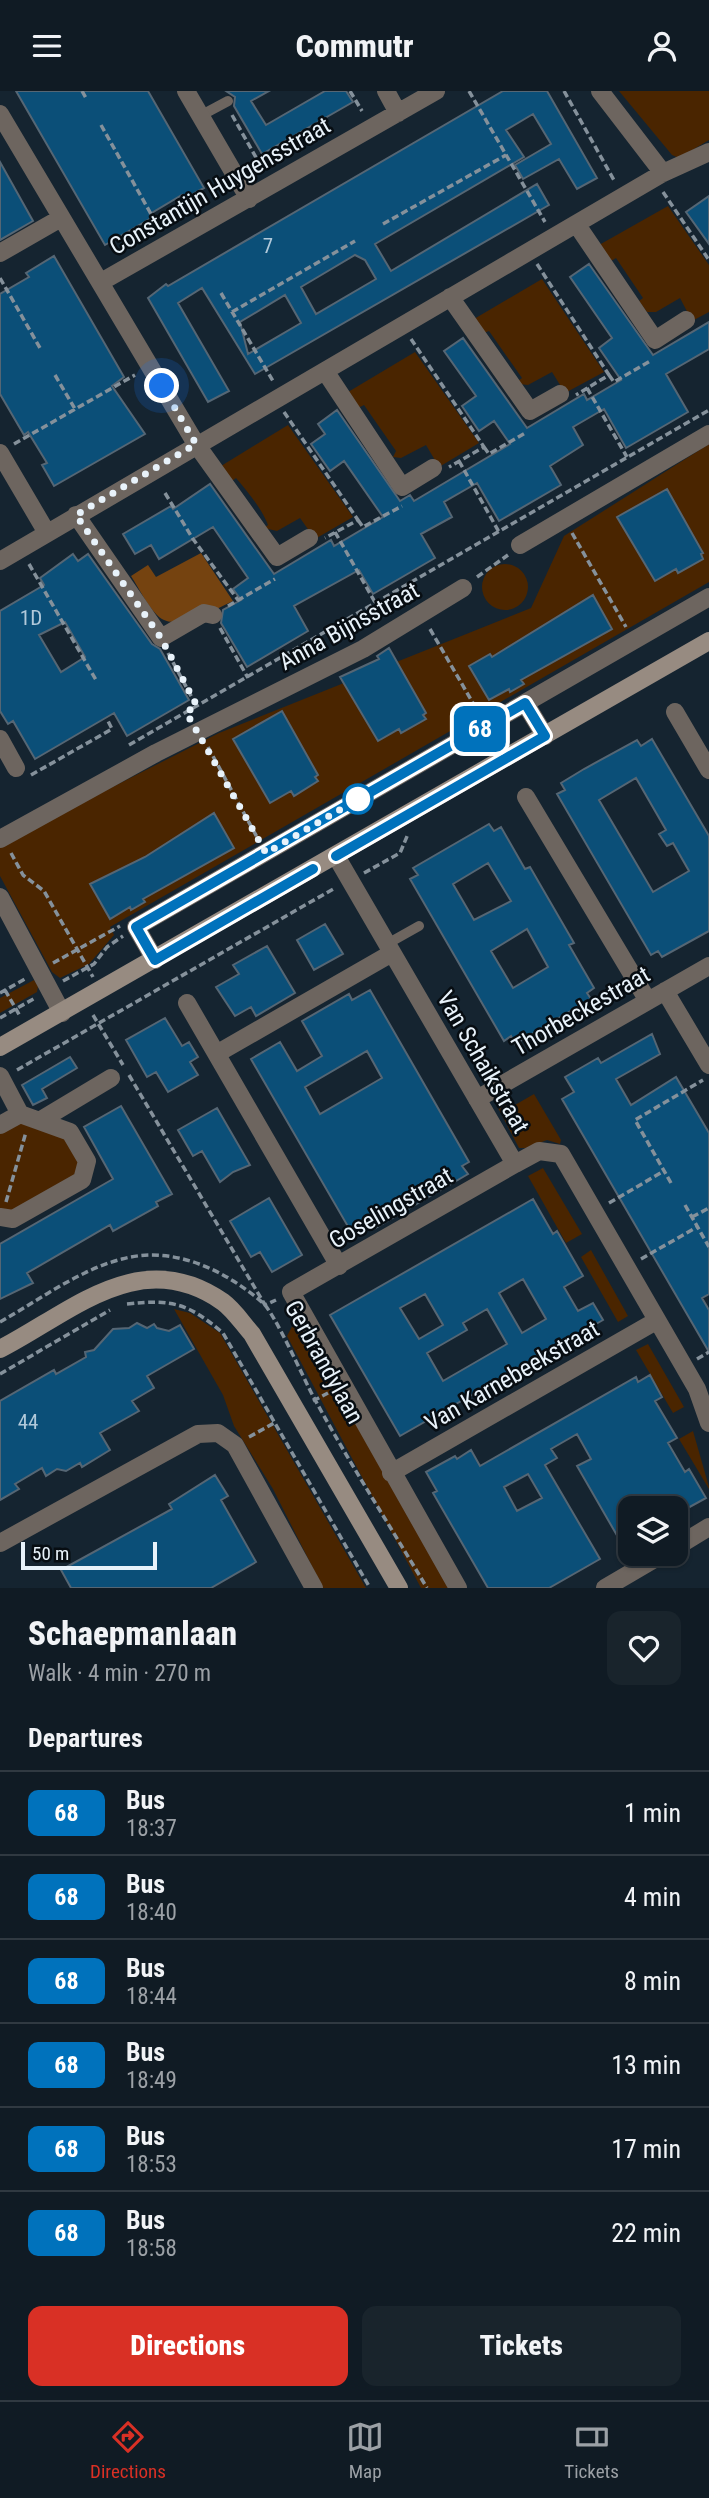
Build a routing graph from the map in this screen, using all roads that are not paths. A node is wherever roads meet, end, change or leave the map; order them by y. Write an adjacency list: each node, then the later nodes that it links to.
1 (186, 91): 8 (street)
2 (386, 91): 6 (street)
3 (436, 91): 6 (street, Constantijn Huygensstraat)
4 (600, 91): 10 (street)
5 (227, 101): 8 (lane)
6 (398, 113): 11 (street, Constantijn Huygensstraat)
7 (0, 114): 12 (street)
8 (200, 116): 11 (street)
9 (708, 153): 10 (street)
10 (659, 176): 13 (street)
11 (249, 199): 15 (street, Constantijn Huygensstraat)
12 (61, 218): 14 (street); 15 (street)
13 (578, 225): 16 (street); 17 (street)
14 (0, 253)
15 (101, 282): 21 (street)
16 (450, 297): 18 (street); 19 (street)
17 (686, 320)
18 (325, 370): 21 (street); 23 (street)
19 (560, 394)
20 (709, 434): 27 (street)
21 (196, 444): 24 (street); 26 (street)
22 (5, 450): 25 (street)
23 (433, 468)
24 (76, 515): 25 (street); 31 (street)
25 (47, 533): 28 (street)
26 (309, 538)
27 (520, 545)
28 (0, 561)
29 (463, 588): 40 (street, Anna Bijnsstraat)
30 (709, 597): 33 (street)
31 (213, 615)
32 (709, 641): 35 (street)
33 (525, 703): 35 (street); 45 (street)
34 (674, 712): 38 (street)
35 (545, 736): 41 (street)
36 (0, 739): 37 (street)
37 (16, 768)
38 (709, 770)
39 (526, 797): 48 (street)
40 (2, 838)
41 (336, 856): 44 (street, Van Schaikstraat); 45 (street)
42 (0, 897): 50 (street)
43 (419, 926): 44 (lane)
44 (390, 948): 52 (street); 56 (street, Van Schaikstraat)
45 (155, 960): 50 (street)
46 (709, 965): 47 (street, Thorbeckestraat)
47 (665, 991): 48 (street, Thorbeckestraat); 53 (street)
48 (648, 1000): 56 (street, Thorbeckestraat)
49 (187, 1003): 52 (street)
50 (62, 1013): 51 (street)
51 (0, 1047)
52 (218, 1053): 61 (street)
53 (709, 1065)
54 (1, 1078): 57 (street)
55 (111, 1078): 57 (street)
56 (477, 1100): 59 (street, Van Schaikstraat)
57 (31, 1117): 58 (street); 60 (street)
58 (0, 1125)
59 (514, 1164): 61 (street, Goselingstraat); 63 (street, Van Schaikstraat)
60 (1, 1217)
61 (339, 1266): 62 (street, Goselingstraat)
62 (291, 1292): 66 (street, Gerbrandylaan)
63 (656, 1321): 65 (street, Van Schaikstraat); 66 (street, Van Karnebeekstraat)
64 (4, 1346): 72 (street, Gerbrandylaan)
65 (707, 1411)
66 (391, 1473): 73 (street, Gerbrandylaan)
67 (709, 1527): 68 (street)
68 (688, 1540)
69 (0, 1543): 71 (street)
70 (643, 1566): 74 (street)
71 (314, 1588)
72 (399, 1588)
73 (458, 1588)
74 (605, 1588)

